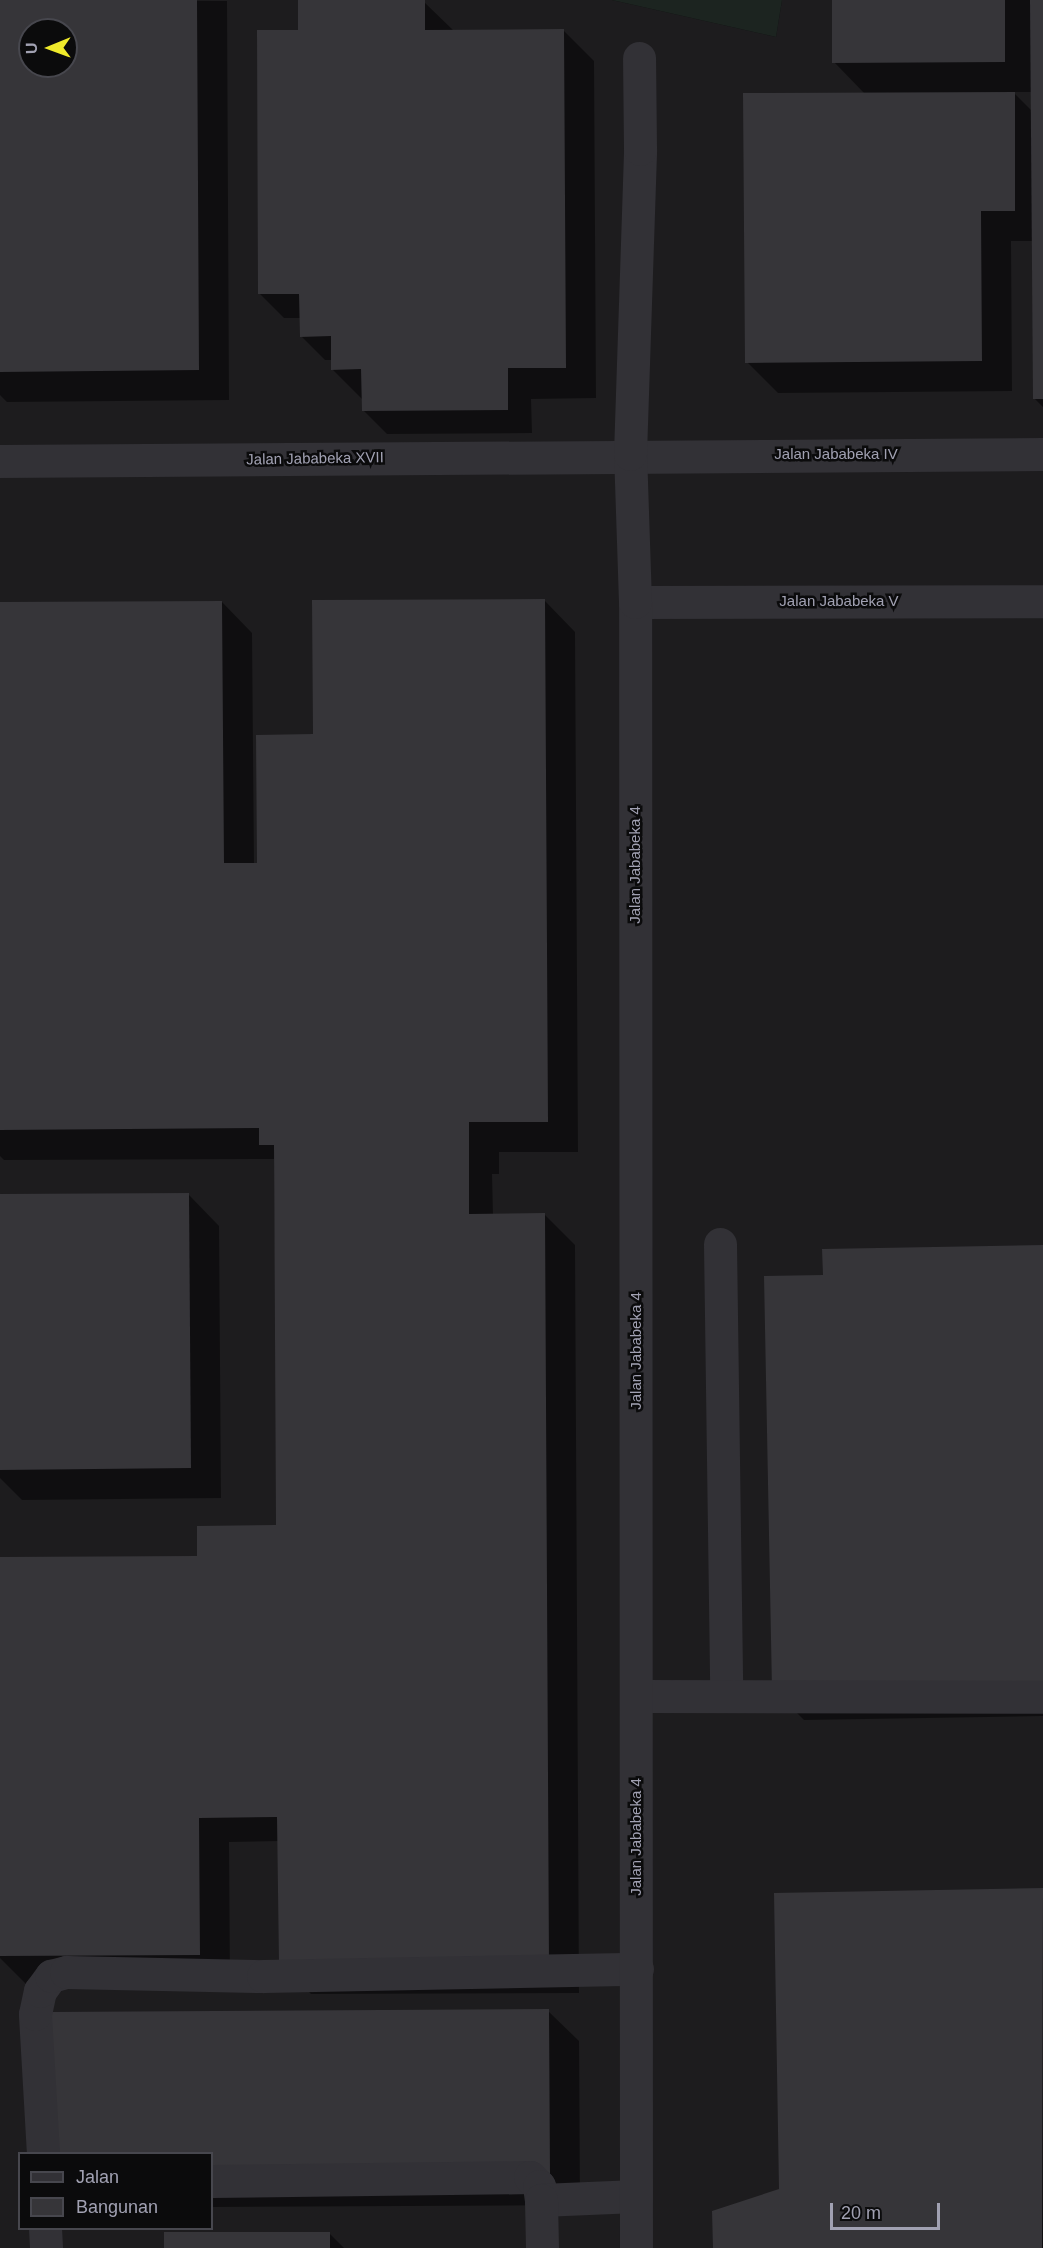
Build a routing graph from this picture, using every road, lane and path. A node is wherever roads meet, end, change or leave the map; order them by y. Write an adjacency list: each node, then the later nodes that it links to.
1 (639, 58): 2 (street, Jalan Jababeka 4)
2 (630, 454): 3 (street, Jalan Jababeka IV); 4 (street, Jalan Jababeka XVII); 6 (street, Jalan Jababeka 4)
3 (1043, 454)
4 (0, 462)
5 (1043, 600): 6 (street, Jalan Jababeka V)
6 (635, 602): 8 (street, Jalan Jababeka 4)
7 (720, 1244): 9 (street)
8 (636, 1696): 9 (street); 11 (street, Jalan Jababeka 4)
9 (726, 1696): 10 (street)
10 (1043, 1697)
11 (637, 1969): 12 (street); 14 (street, Jalan Jababeka 4)
12 (43, 2152)
13 (213, 2181): 15 (street)
14 (636, 2196): 15 (street); 19 (street, Jalan Jababeka 4)
15 (541, 2200): 18 (street)
16 (45, 2230): 17 (street)
17 (46, 2248)
18 (542, 2248)
19 (636, 2248)

